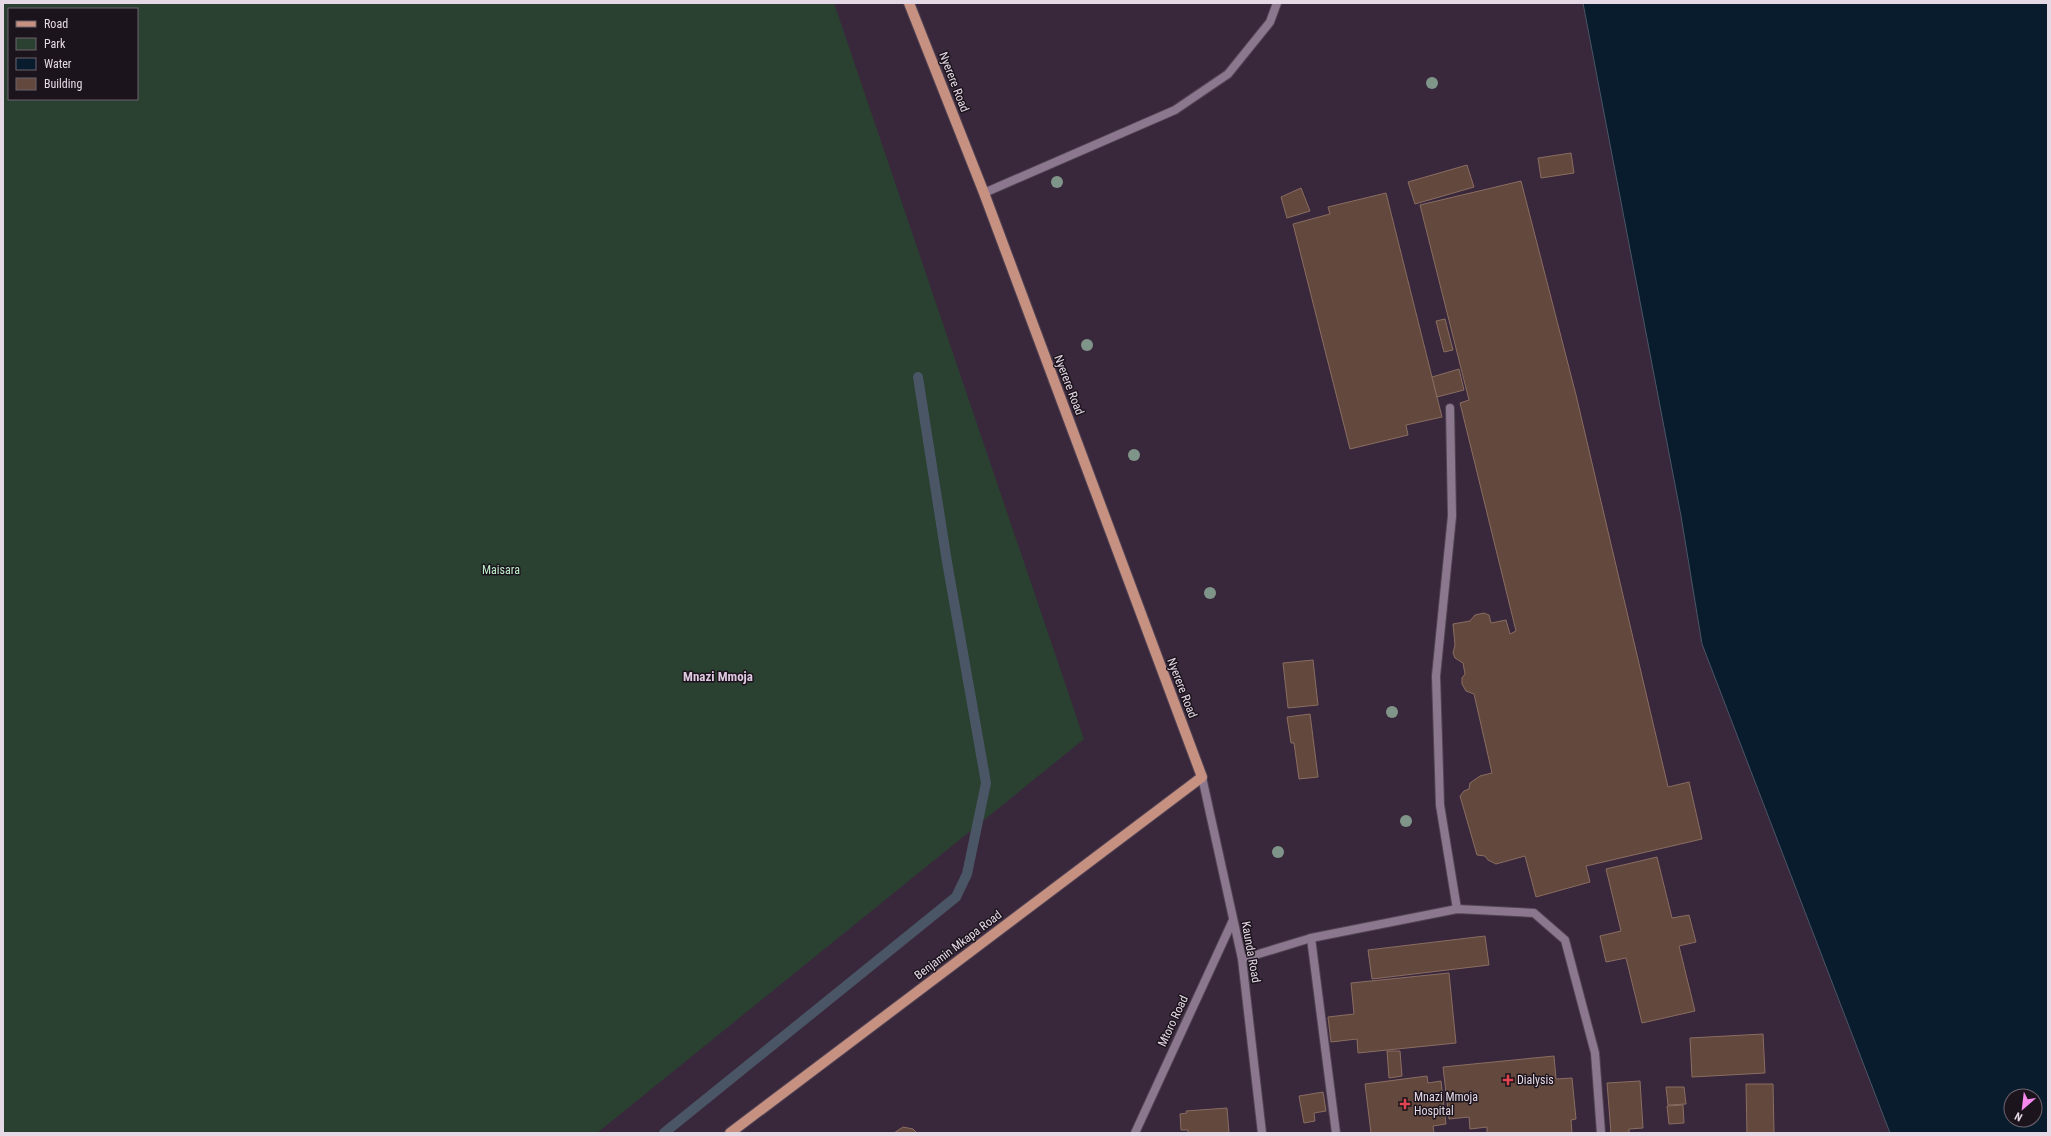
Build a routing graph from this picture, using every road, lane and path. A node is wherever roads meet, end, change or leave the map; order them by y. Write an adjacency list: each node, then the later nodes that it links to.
1 (909, 3): 3 (main road, Nyerere Road)
2 (1277, 3): 3 (street)
3 (984, 193): 5 (main road, Nyerere Road)
4 (1450, 408): 6 (street)
5 (1202, 777): 7 (street, Kaunda Road); 10 (main road, Benjamin Mkapa Road)
6 (1457, 909): 8 (street); 14 (street)
7 (1233, 920): 9 (street, Kaunda Road); 11 (street, Mtoro Road)
8 (1311, 938): 9 (street); 13 (street)
9 (1242, 959): 12 (street, Kaunda Road)
10 (730, 1133)
11 (1135, 1133)
12 (1262, 1133)
13 (1336, 1133)
14 (1601, 1133)

